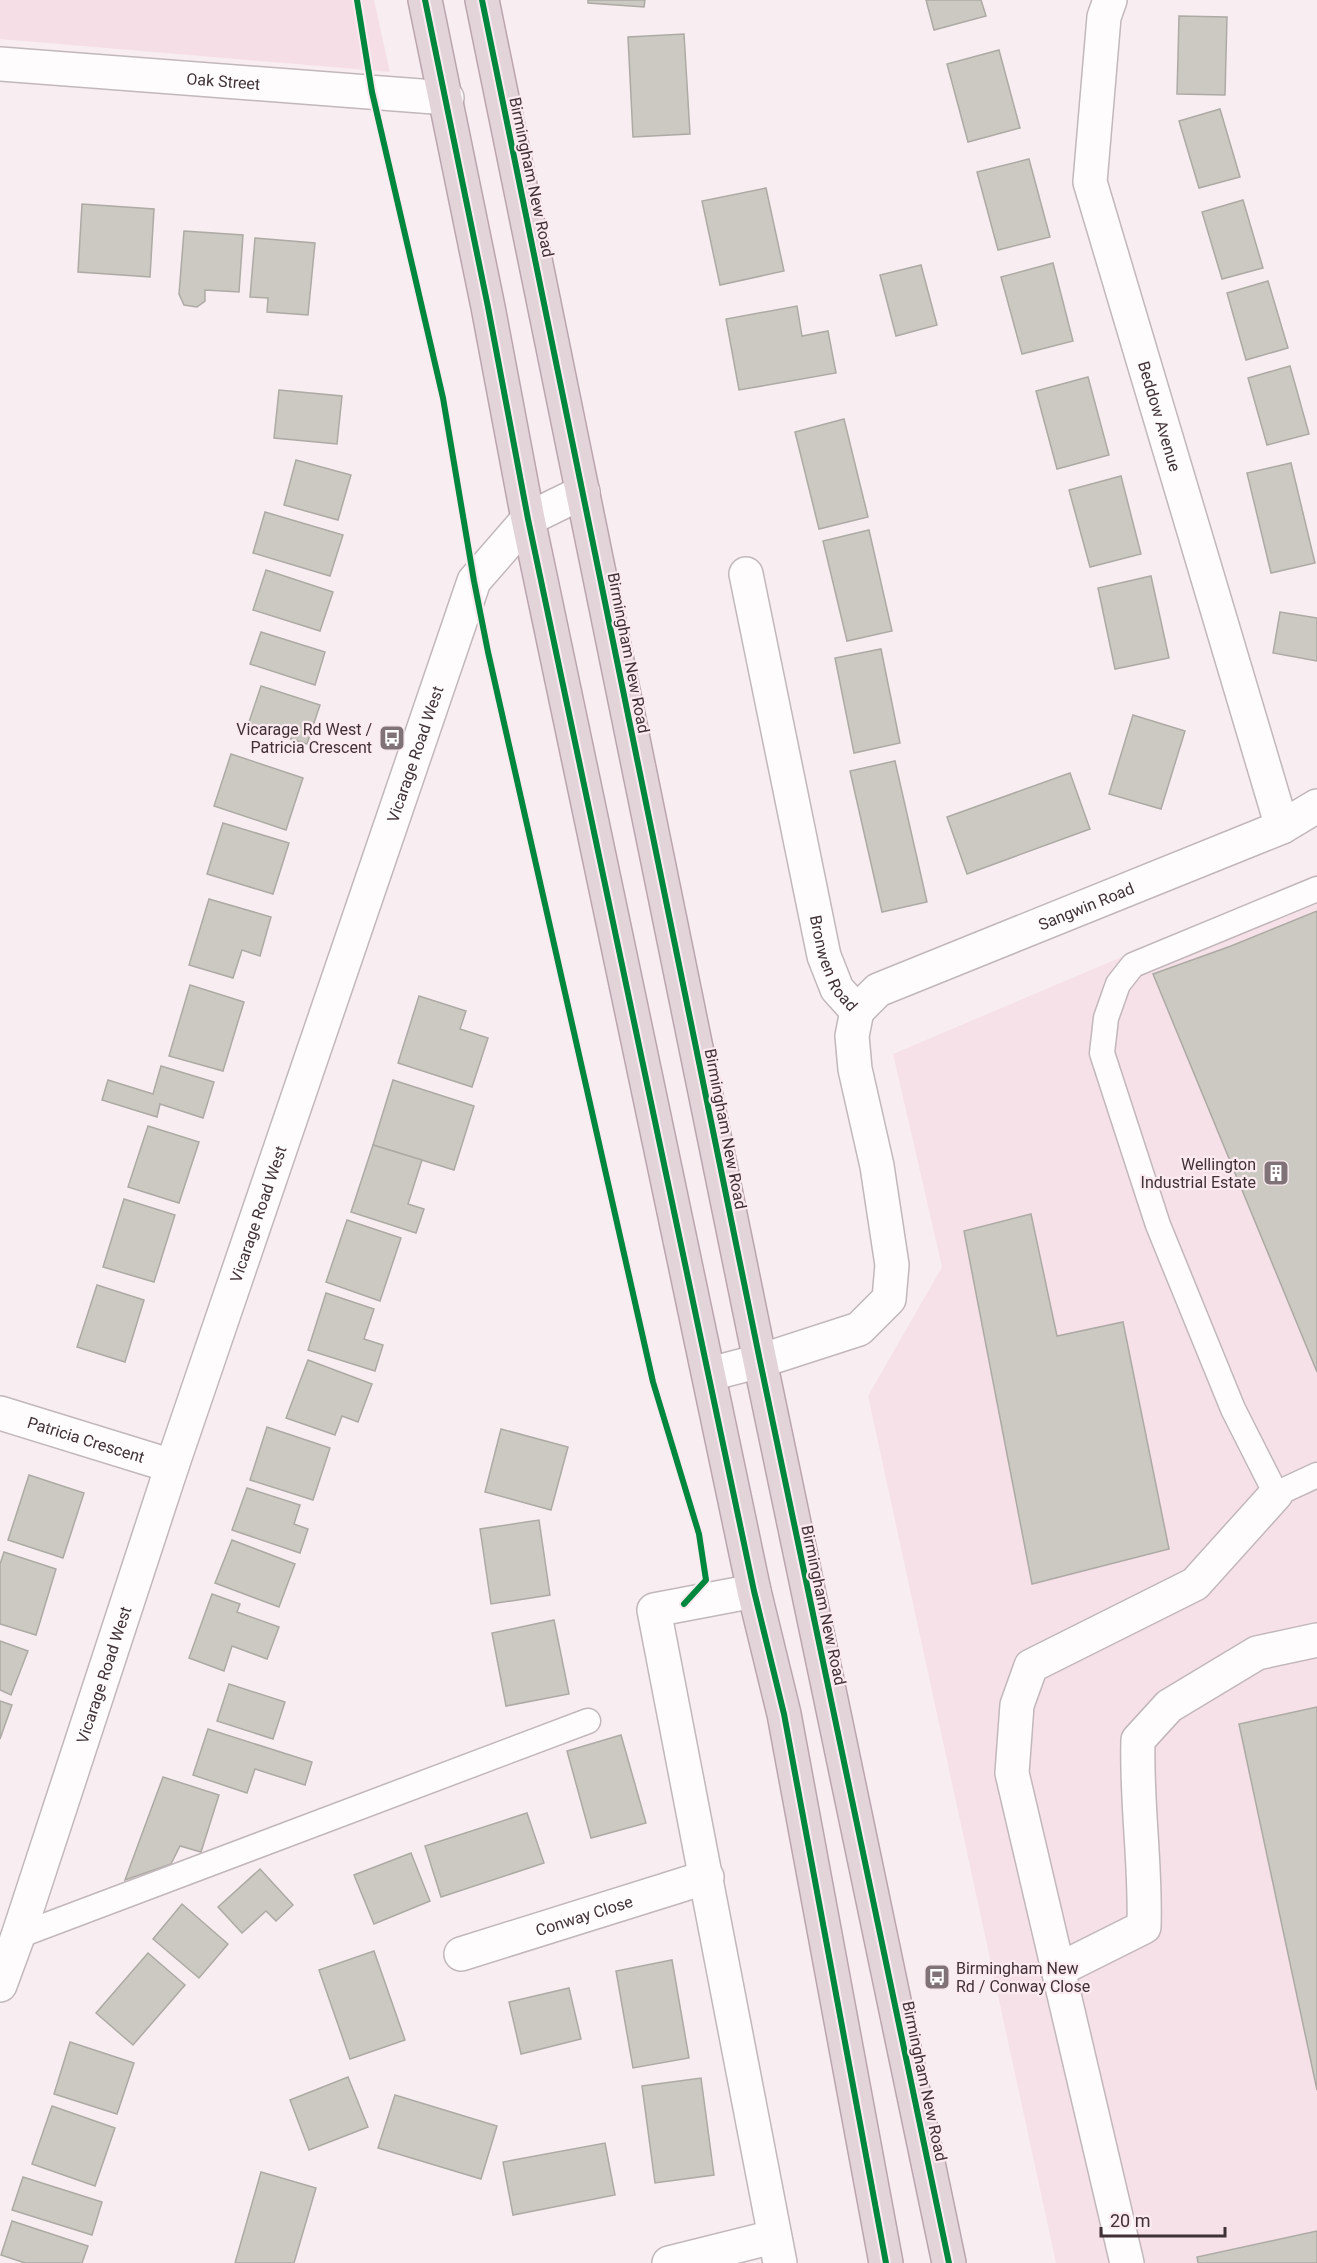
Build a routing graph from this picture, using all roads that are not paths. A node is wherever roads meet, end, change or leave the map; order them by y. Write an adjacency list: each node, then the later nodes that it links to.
1 (425, 0): 5 (highway)
2 (1110, 0): 10 (street, Beddow Avenue)
3 (484, 6): 6 (highway, Birmingham New Road)
4 (0, 64): 5 (street, Oak Street)
5 (447, 98): 7 (highway)
6 (583, 492): 7 (street, Vicarage Road West); 13 (highway, Birmingham New Road)
7 (528, 519): 14 (highway); 16 (street, Vicarage Road West)
8 (746, 574): 12 (street, Bronwen Road)
9 (1317, 806): 10 (street, Sangwin Road)
10 (1282, 827): 12 (street, Sangwin Road)
11 (1317, 889): 18 (lane)
12 (857, 1011): 13 (street, Bronwen Road)
13 (760, 1361): 14 (street, Bronwen Road); 30 (highway, Birmingham New Road)
14 (710, 1374): 19 (highway)
15 (0, 1413): 16 (street, Patricia Crescent)
16 (172, 1466): 23 (street, Vicarage Road West)
17 (1317, 1475): 18 (lane)
18 (1276, 1494): 25 (street)
19 (754, 1591): 22 (street); 29 (highway)
20 (1317, 1640): 25 (street)
21 (588, 1721): 23 (lane)
22 (707, 1877): 24 (street, Conway Close); 27 (street)
23 (18, 1936): 26 (street, Vicarage Road West)
24 (461, 1954)
25 (1059, 1970): 31 (street)
26 (0, 1985)
27 (777, 2250): 28 (street)
28 (669, 2263)
29 (886, 2263)
30 (949, 2263)
31 (1127, 2263)

